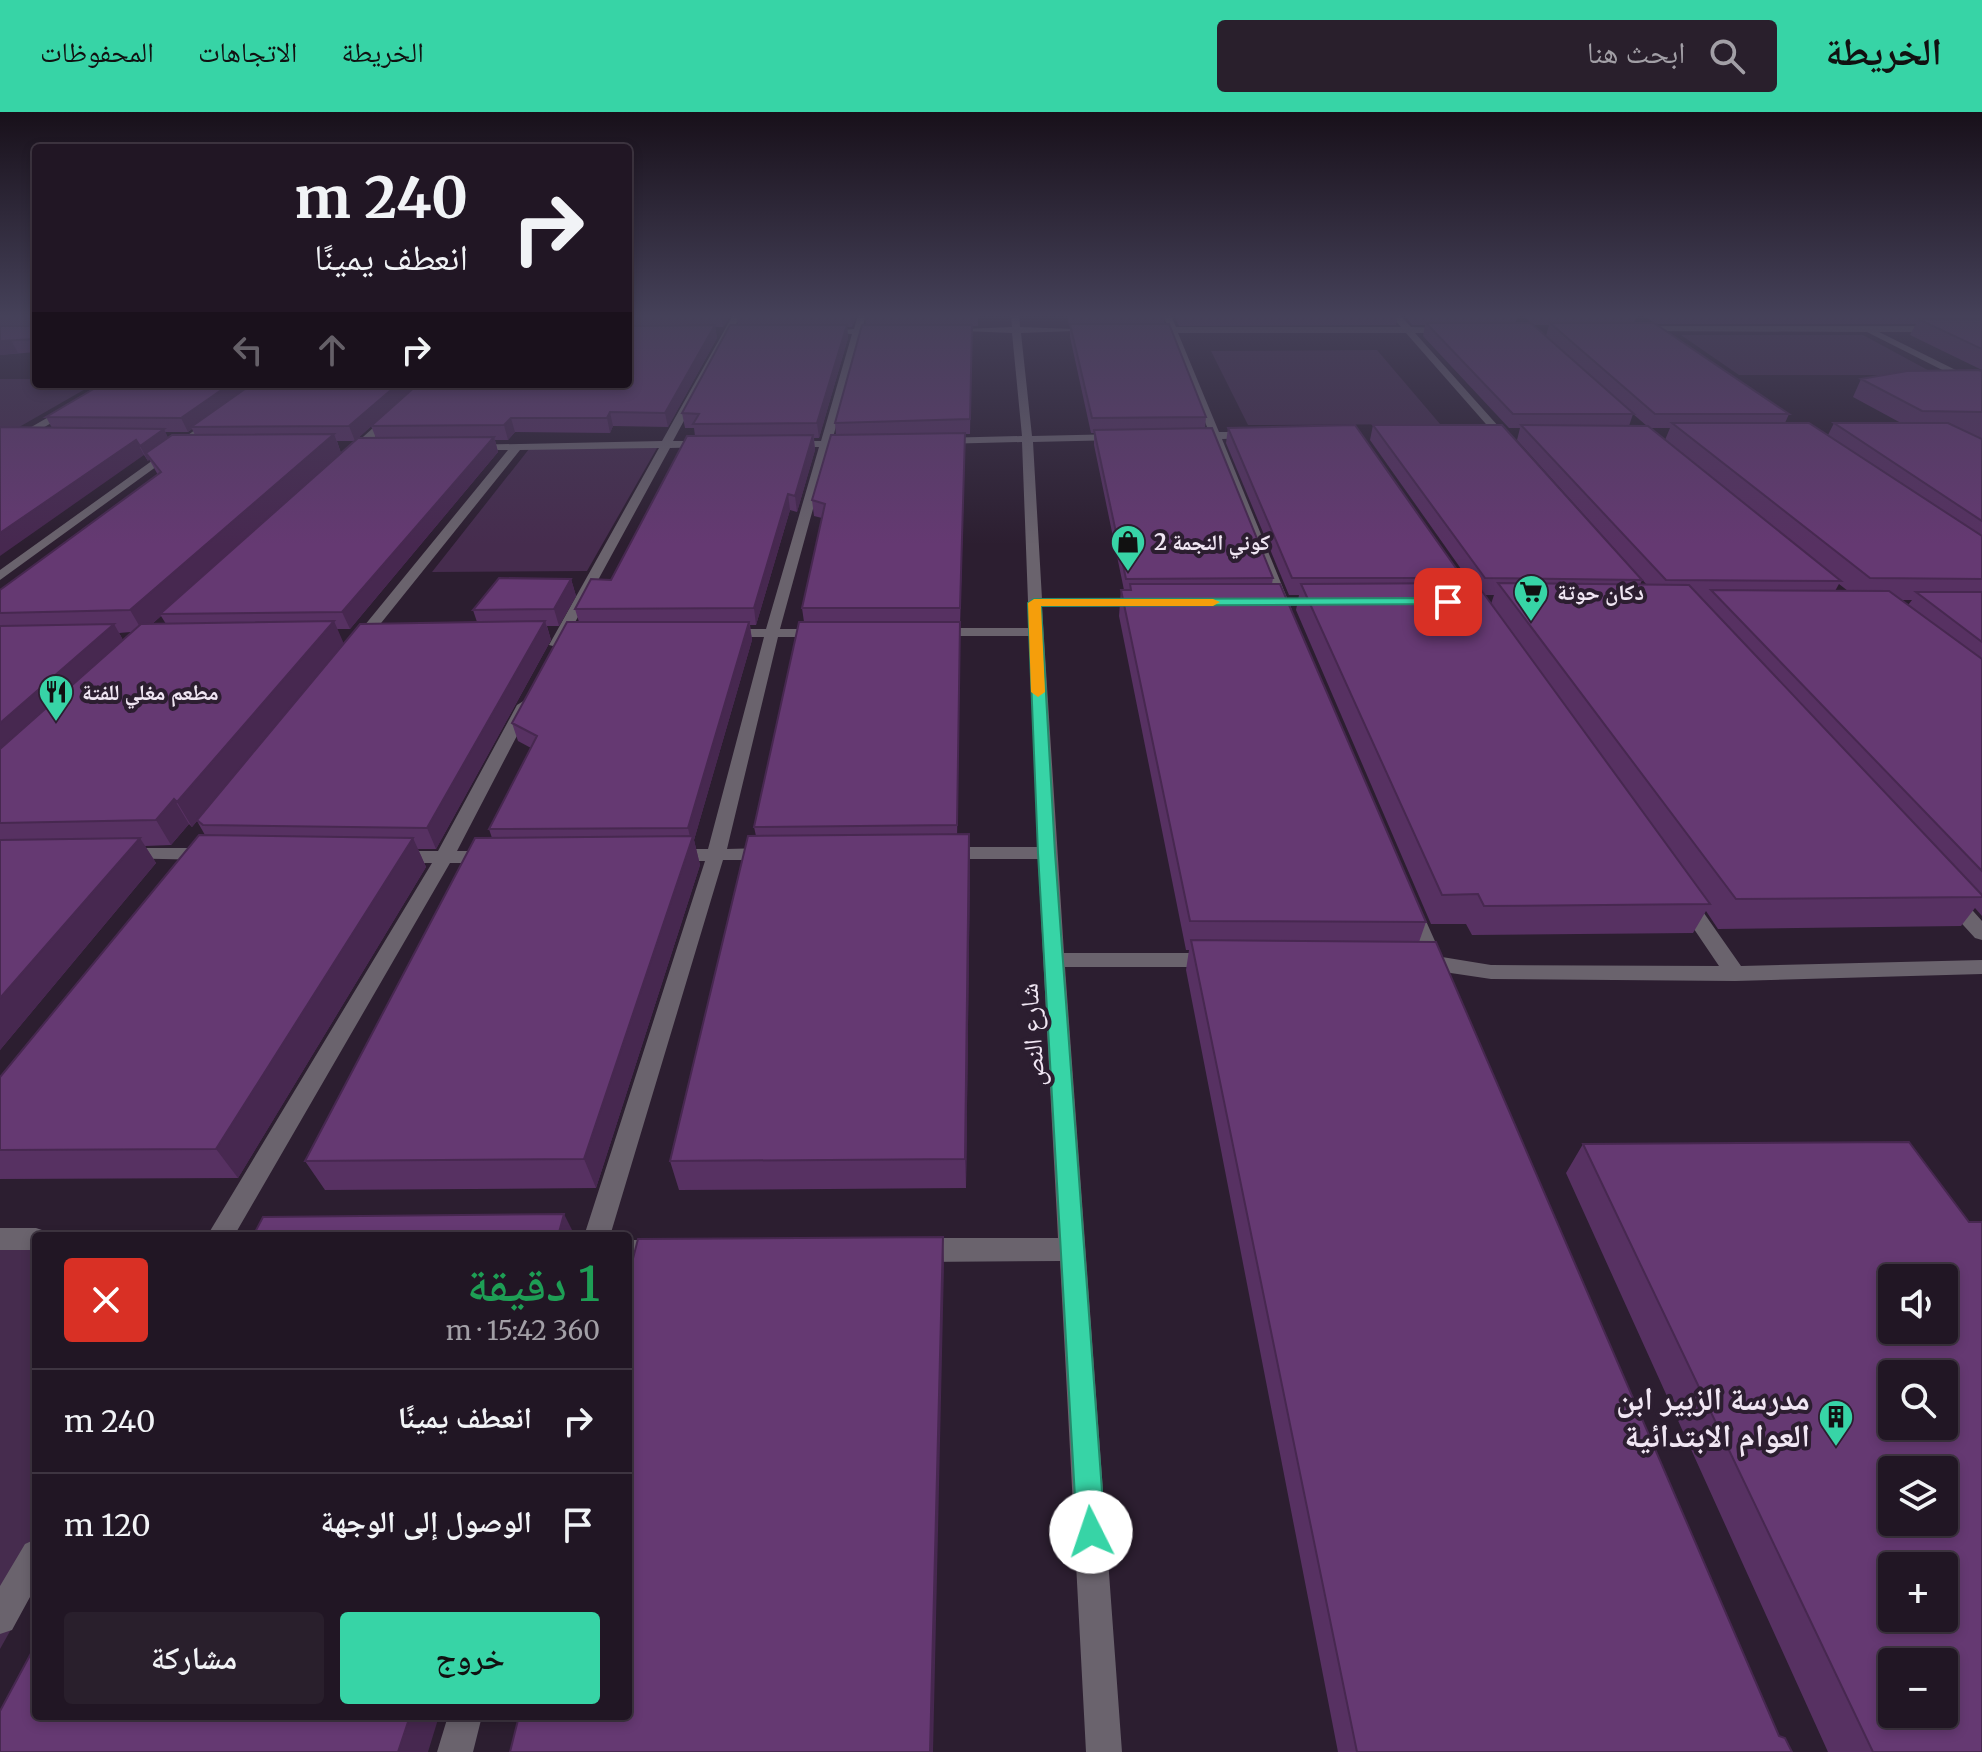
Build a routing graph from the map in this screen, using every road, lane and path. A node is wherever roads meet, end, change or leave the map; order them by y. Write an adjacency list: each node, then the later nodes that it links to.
1 (100, 392): 17 (street)
2 (420, 392): 31 (street)
3 (693, 392): 23 (street)
4 (841, 392): 26 (street)
5 (1022, 392): 19 (street, شارع النص)
6 (1199, 392): 12 (street)
7 (1463, 392): 10 (street)
8 (228, 411): 21 (street)
9 (1486, 434): 10 (street)
10 (1500, 434): 11 (street); 34 (street)
11 (1515, 434)
12 (1218, 435): 13 (street); 14 (street); 39 (street)
13 (1264, 435)
14 (1170, 436)
15 (0, 437): 17 (street)
16 (1138, 437): 19 (street)
17 (22, 438): 18 (street); 33 (street)
18 (52, 438)
19 (1027, 438): 20 (street); 38 (street, شارع النص)
20 (919, 442)
21 (175, 443): 29 (street); 36 (street)
22 (873, 443): 26 (street)
23 (665, 444): 24 (street); 27 (street); 46 (street)
24 (724, 444)
25 (783, 444): 26 (street)
26 (827, 444): 43 (street)
27 (517, 446): 28 (street); 45 (street)
28 (453, 447)
29 (207, 448)
30 (342, 448): 31 (street)
31 (357, 448): 32 (street); 35 (street)
32 (373, 448)
33 (0, 450)
34 (1521, 456)
35 (334, 469)
36 (0, 576)
37 (1158, 602): 38 (street)
38 (1034, 603): 41 (street, شارع النص)
39 (1294, 631)
40 (911, 632): 41 (street)
41 (1035, 632): 50 (street, شارع النص)
42 (712, 633): 43 (street)
43 (772, 633): 44 (street); 52 (street)
44 (834, 633)
45 (343, 660)
46 (548, 661)
47 (533, 689): 58 (street)
48 (191, 848): 51 (street); 54 (street); 59 (street)
49 (921, 853): 50 (street)
50 (1047, 853): 65 (street, شارع النص)
51 (232, 854)
52 (716, 854): 53 (street); 55 (street); 72 (street)
53 (795, 854)
54 (109, 855)
55 (652, 855)
56 (384, 857): 58 (street)
57 (508, 857): 58 (street)
58 (444, 858): 71 (street)
59 (167, 877)
60 (1939, 886): 63 (street)
61 (1675, 887): 69 (street)
62 (1403, 891): 67 (street)
63 (1982, 933)
64 (1407, 959): 67 (street)
65 (1056, 960): 66 (street); 75 (street, شارع النص)
66 (1232, 960)
67 (1434, 963): 69 (street); 70 (street)
68 (1982, 967): 69 (street)
69 (1735, 974)
70 (1446, 992)
71 (222, 1232)
72 (598, 1232)
73 (0, 1239): 74 (street)
74 (32, 1239)
75 (1074, 1249): 76 (street); 83 (street, شارع النص)
76 (899, 1250)
77 (632, 1252): 78 (street)
78 (692, 1252)
79 (32, 1562): 80 (street)
80 (0, 1618)
81 (464, 1720): 82 (street)
82 (455, 1752)
83 (1104, 1752)

